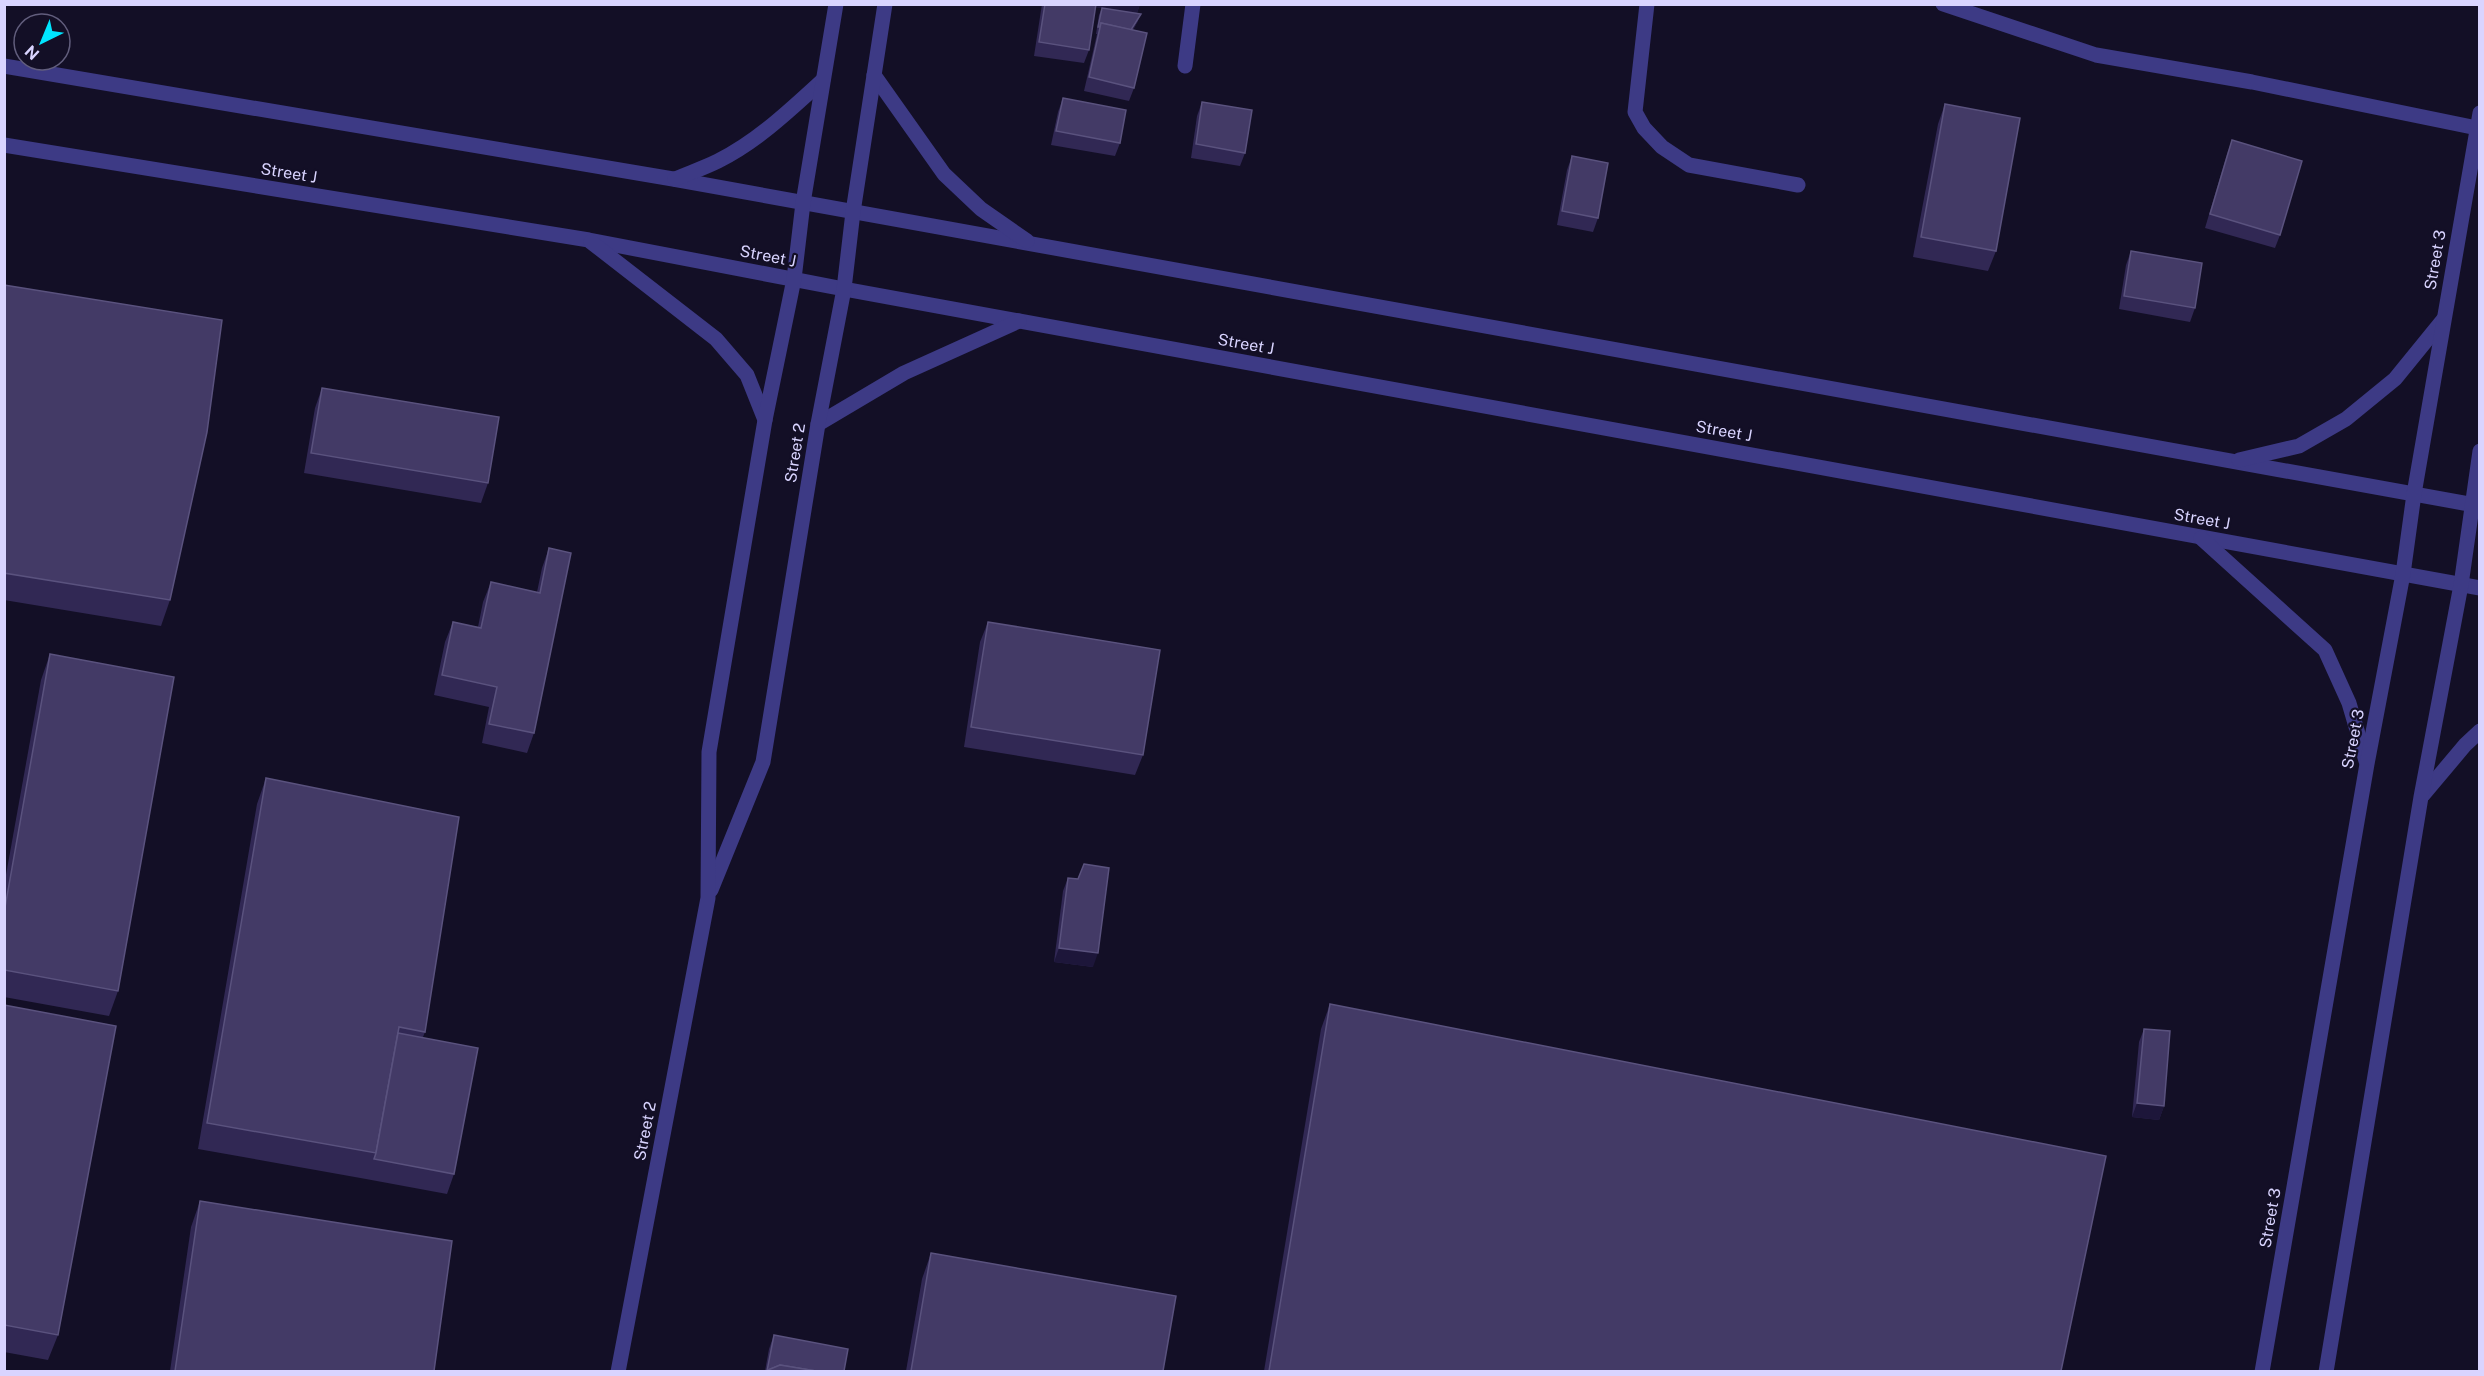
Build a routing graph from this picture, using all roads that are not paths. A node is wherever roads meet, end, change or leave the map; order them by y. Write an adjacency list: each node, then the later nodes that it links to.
1 (836, 4): 9 (street, Street 2)
2 (885, 4): 8 (street, Street 2)
3 (1193, 4): 7 (street)
4 (1647, 4): 13 (street)
5 (1943, 4): 10 (street)
6 (4, 66): 12 (street)
7 (1185, 66)
8 (874, 75): 15 (street, Street 2); 17 (street)
9 (823, 80): 12 (street); 14 (street, Street 2)
10 (2478, 120): 20 (street, Street 3)
11 (4, 145): 16 (street, Street J)
12 (673, 179): 14 (street)
13 (1798, 185)
14 (803, 203): 15 (street); 18 (street, Street 2)
15 (853, 212): 17 (street); 19 (street, Street 2)
16 (589, 240): 18 (street, Street J); 22 (street)
17 (1032, 244): 25 (street)
18 (794, 279): 19 (street, Street J); 22 (street, Street 2)
19 (844, 289): 21 (street, Street J); 23 (street, Street 2)
20 (2443, 320): 25 (street); 26 (street, Street 3)
21 (1019, 321): 23 (street); 28 (street, Street J)
22 (765, 420): 35 (street, Street 2)
23 (818, 424): 35 (street, Street 2)
24 (2480, 451): 27 (street)
25 (2233, 461): 26 (street)
26 (2414, 494): 27 (street); 29 (street, Street 3)
27 (2475, 505): 30 (street)
28 (2200, 537): 29 (street, Street J); 33 (street)
29 (2403, 574): 30 (street, Street J); 33 (street, Street 3)
30 (2461, 585): 31 (street, Street J); 34 (street)
31 (2480, 588)
32 (2480, 731): 34 (street)
33 (2367, 764): 37 (street, Street 3)
34 (2421, 798): 38 (street)
35 (708, 898): 36 (street, Street 2)
36 (618, 1371)
37 (2262, 1371)
38 (2326, 1371)

